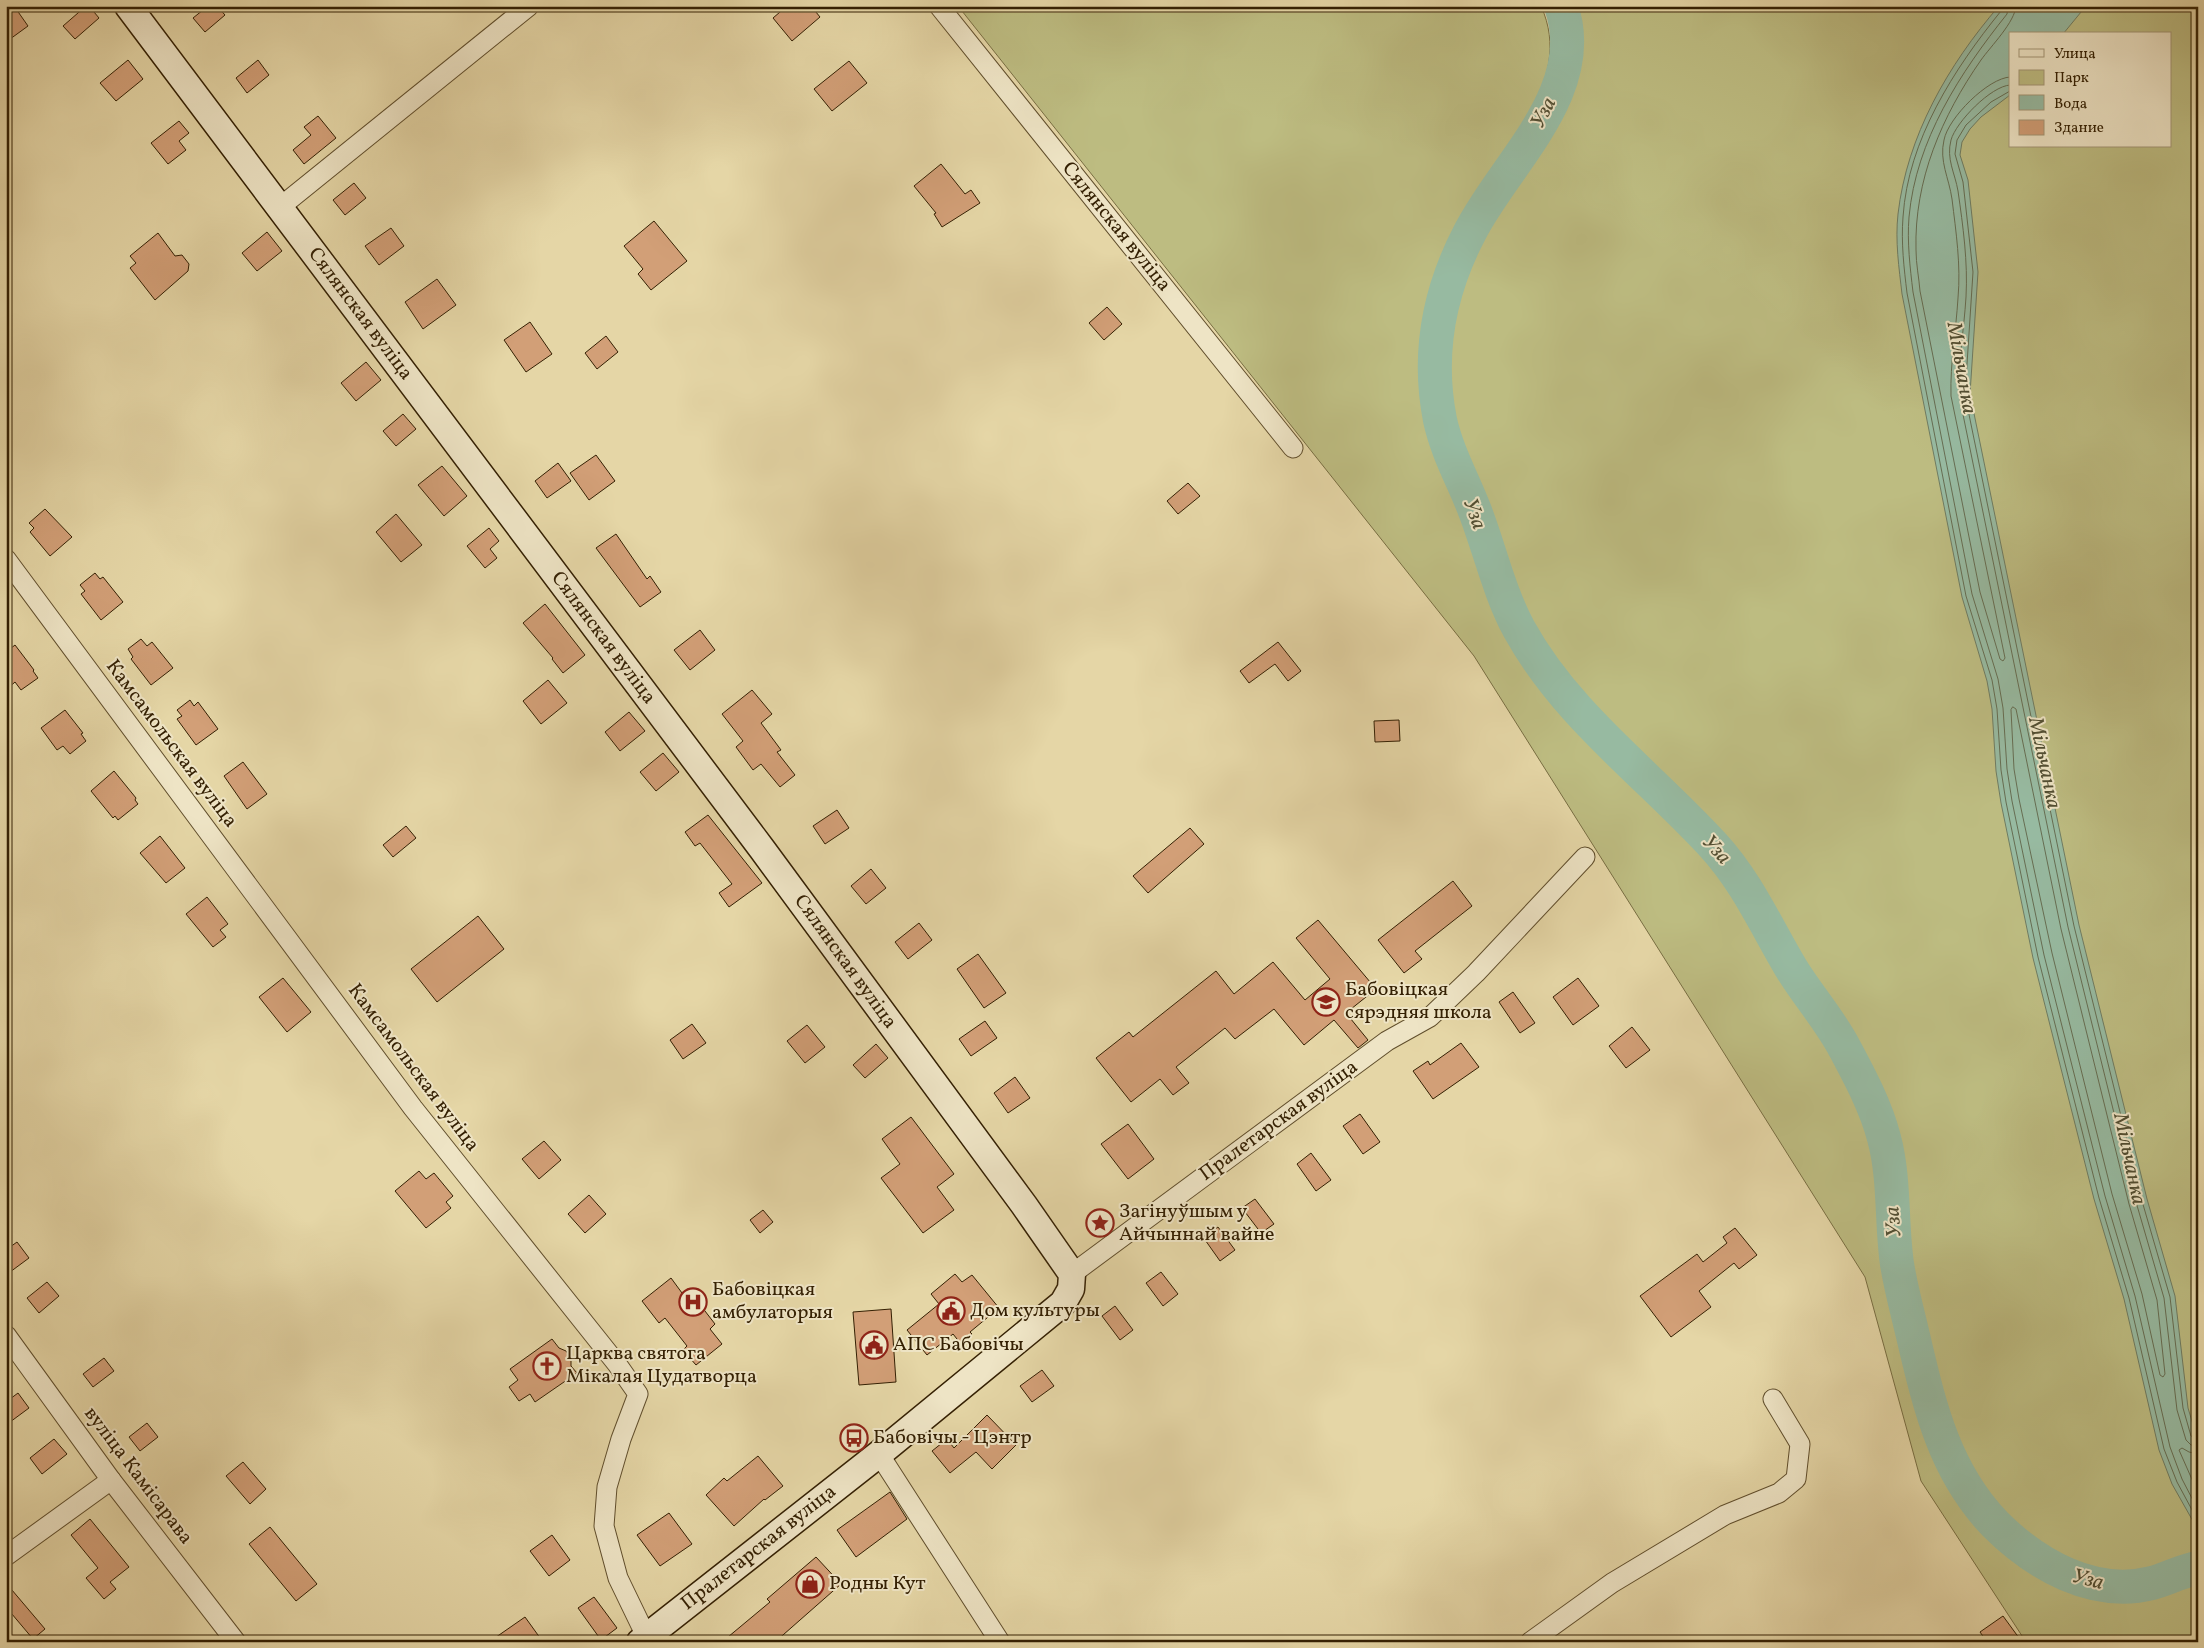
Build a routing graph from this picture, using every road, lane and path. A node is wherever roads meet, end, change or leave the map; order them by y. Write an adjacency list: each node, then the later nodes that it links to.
1 (128, 6): 4 (street, Сялянская вуліца)
2 (529, 6): 4 (street)
3 (938, 6): 5 (street, Сялянская вуліца)
4 (279, 208): 8 (street, Сялянская вуліца)
5 (1293, 448)
6 (6, 560): 14 (street, Камсамольская вуліца)
7 (1585, 857): 8 (street, Пралетарская вуліца)
8 (1072, 1274): 11 (street, Пралетарская вуліца)
9 (6, 1335): 12 (street, вуліца Камісарава)
10 (1773, 1399): 17 (street)
11 (879, 1454): 14 (street, Пралетарская вуліца); 16 (street)
12 (111, 1480): 13 (street); 15 (street, вуліца Камісарава)
13 (6, 1556)
14 (643, 1639)
15 (236, 1642)
16 (1000, 1642)
17 (1530, 1642)

